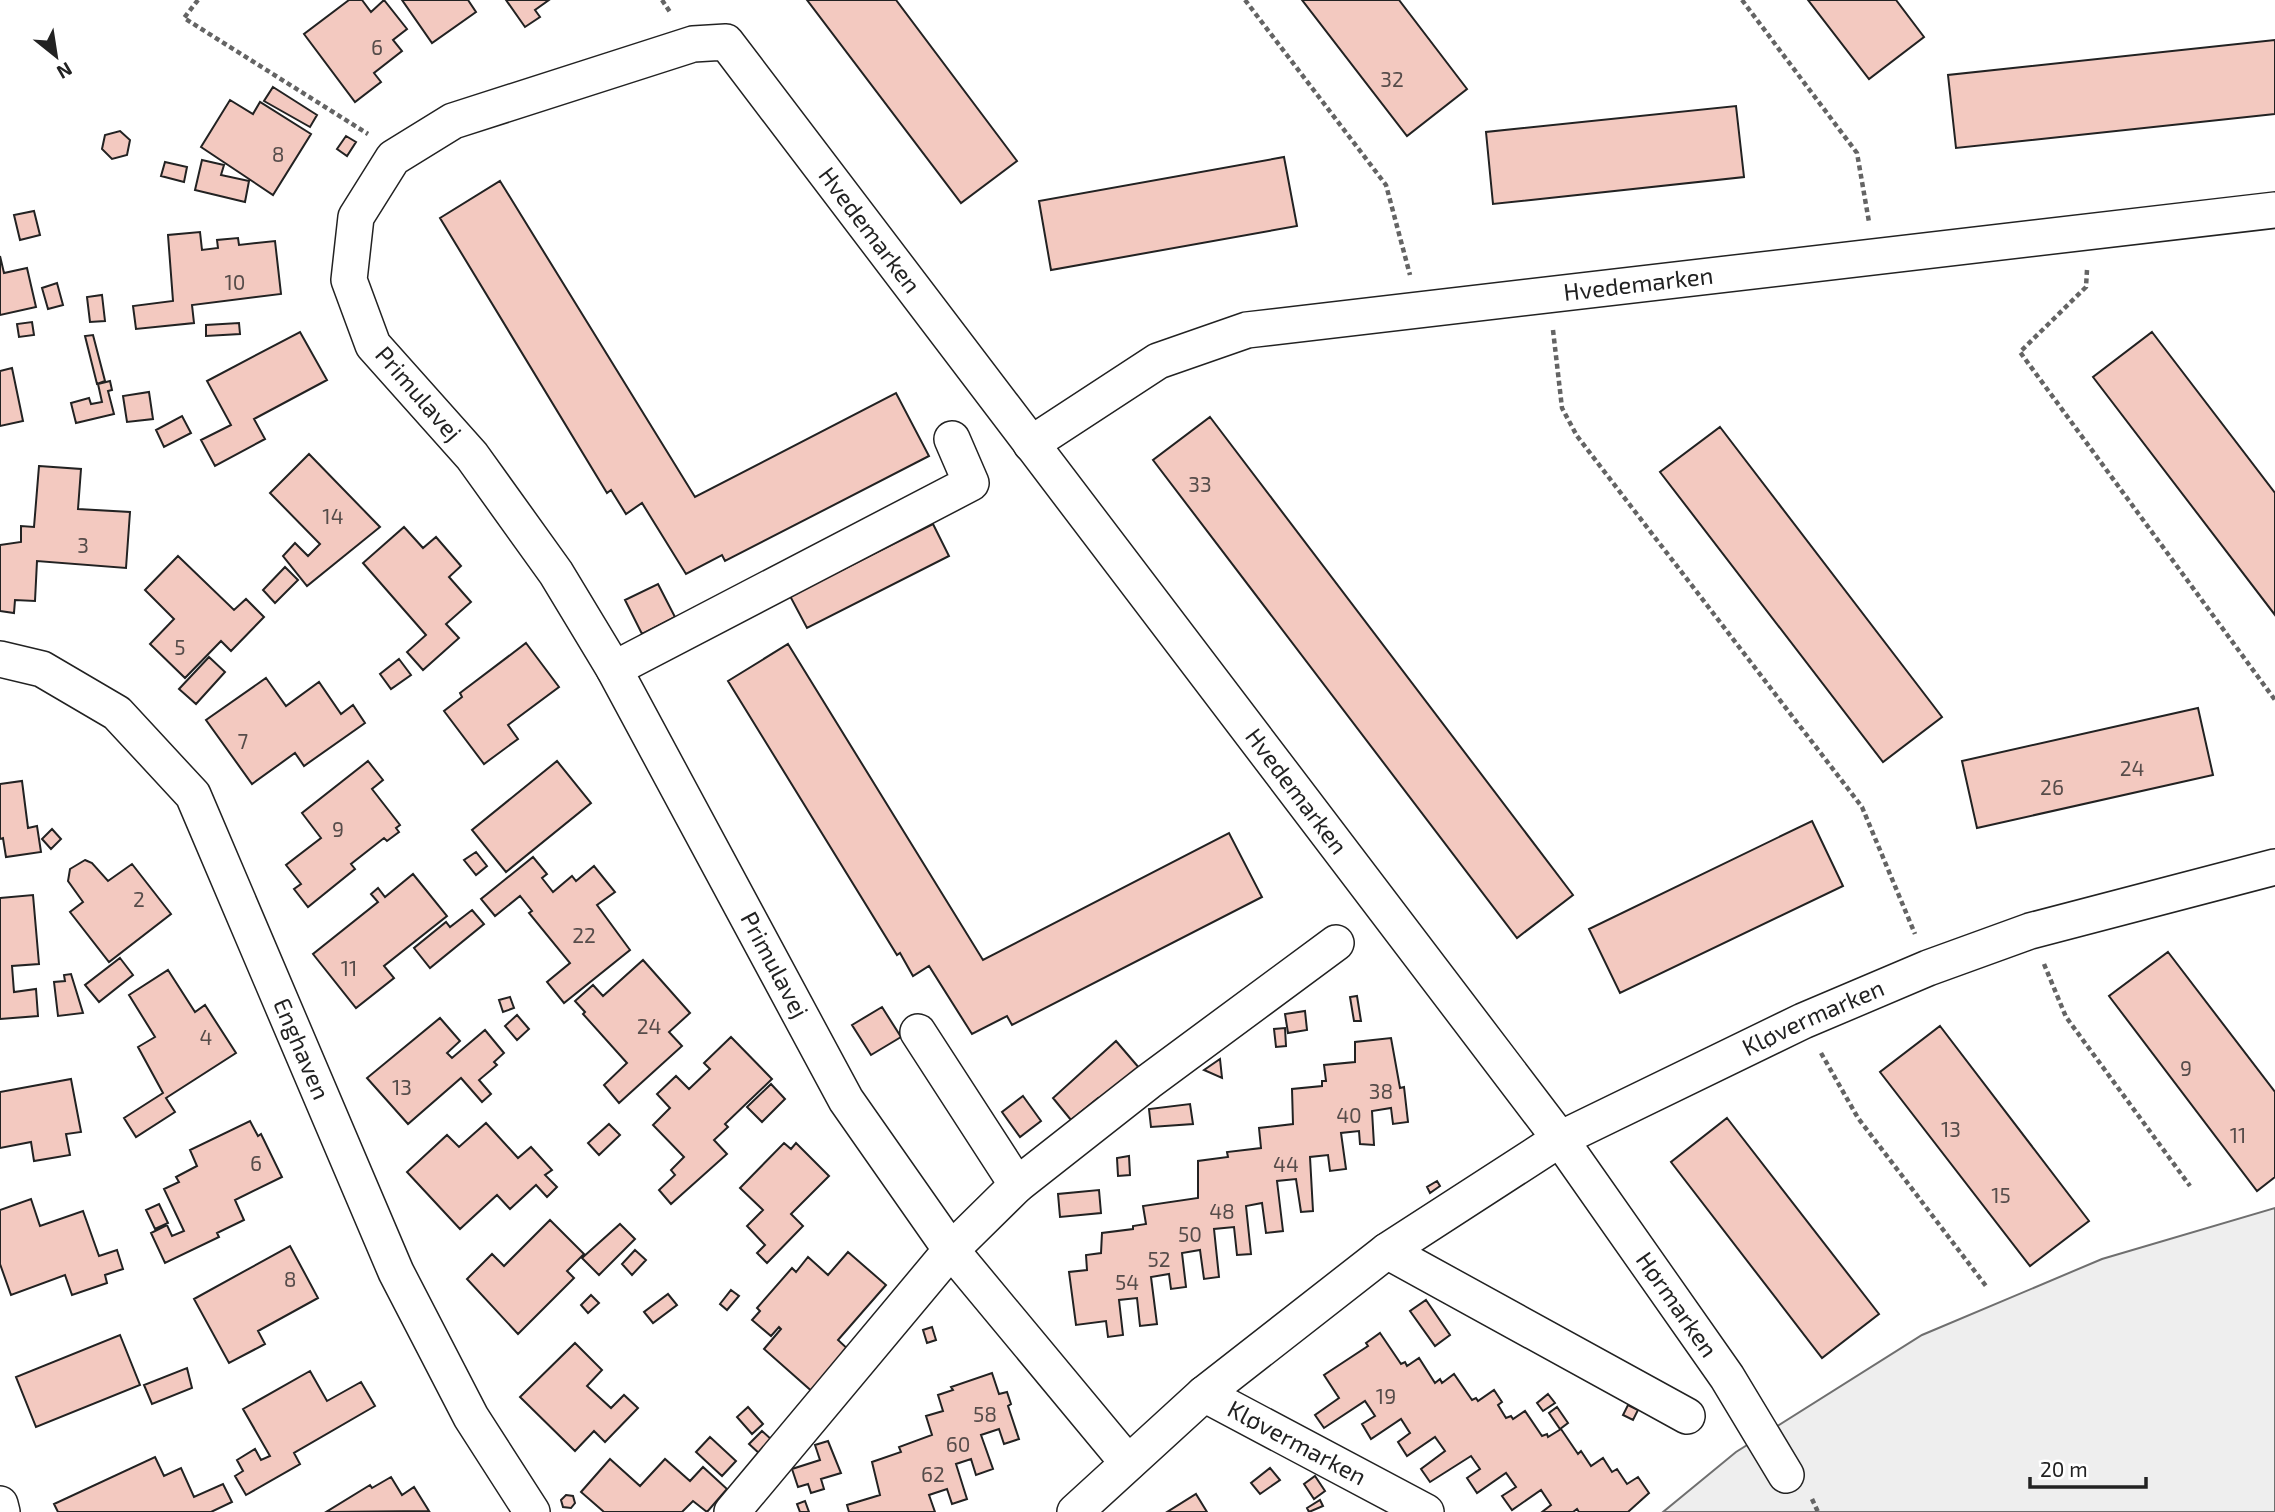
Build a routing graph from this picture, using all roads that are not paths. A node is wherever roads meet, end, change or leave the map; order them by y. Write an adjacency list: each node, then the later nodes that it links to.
1 (693, 44): 4 (street, Hvedemarken); 6 (street, Primulavej)
2 (2275, 210): 4 (street, Hvedemarken)
3 (952, 439): 6 (street)
4 (1031, 444): 10 (street, Hvedemarken)
5 (0, 659): 20 (street, Enghaven)
6 (614, 669): 12 (street, Primulavej)
7 (2275, 867): 10 (street, Kløvermarken)
8 (1336, 943): 11 (street)
9 (918, 1032): 11 (street)
10 (1560, 1139): 13 (street, Kløvermarken); 17 (street, Hørmarken)
11 (1017, 1185): 12 (street)
12 (951, 1250): 16 (street, Primulavej); 21 (street)
13 (1387, 1251): 14 (street, Kløvermarken); 15 (street)
14 (1204, 1394): 16 (street, Kløvermarken); 23 (street, Kløvermarken)
15 (1687, 1416)
16 (1128, 1463): 22 (street, Kløvermarken)
17 (1786, 1475)
18 (0, 1504): 19 (street)
19 (2, 1512)
20 (532, 1512)
21 (732, 1512)
22 (1075, 1512)
23 (1426, 1512)

